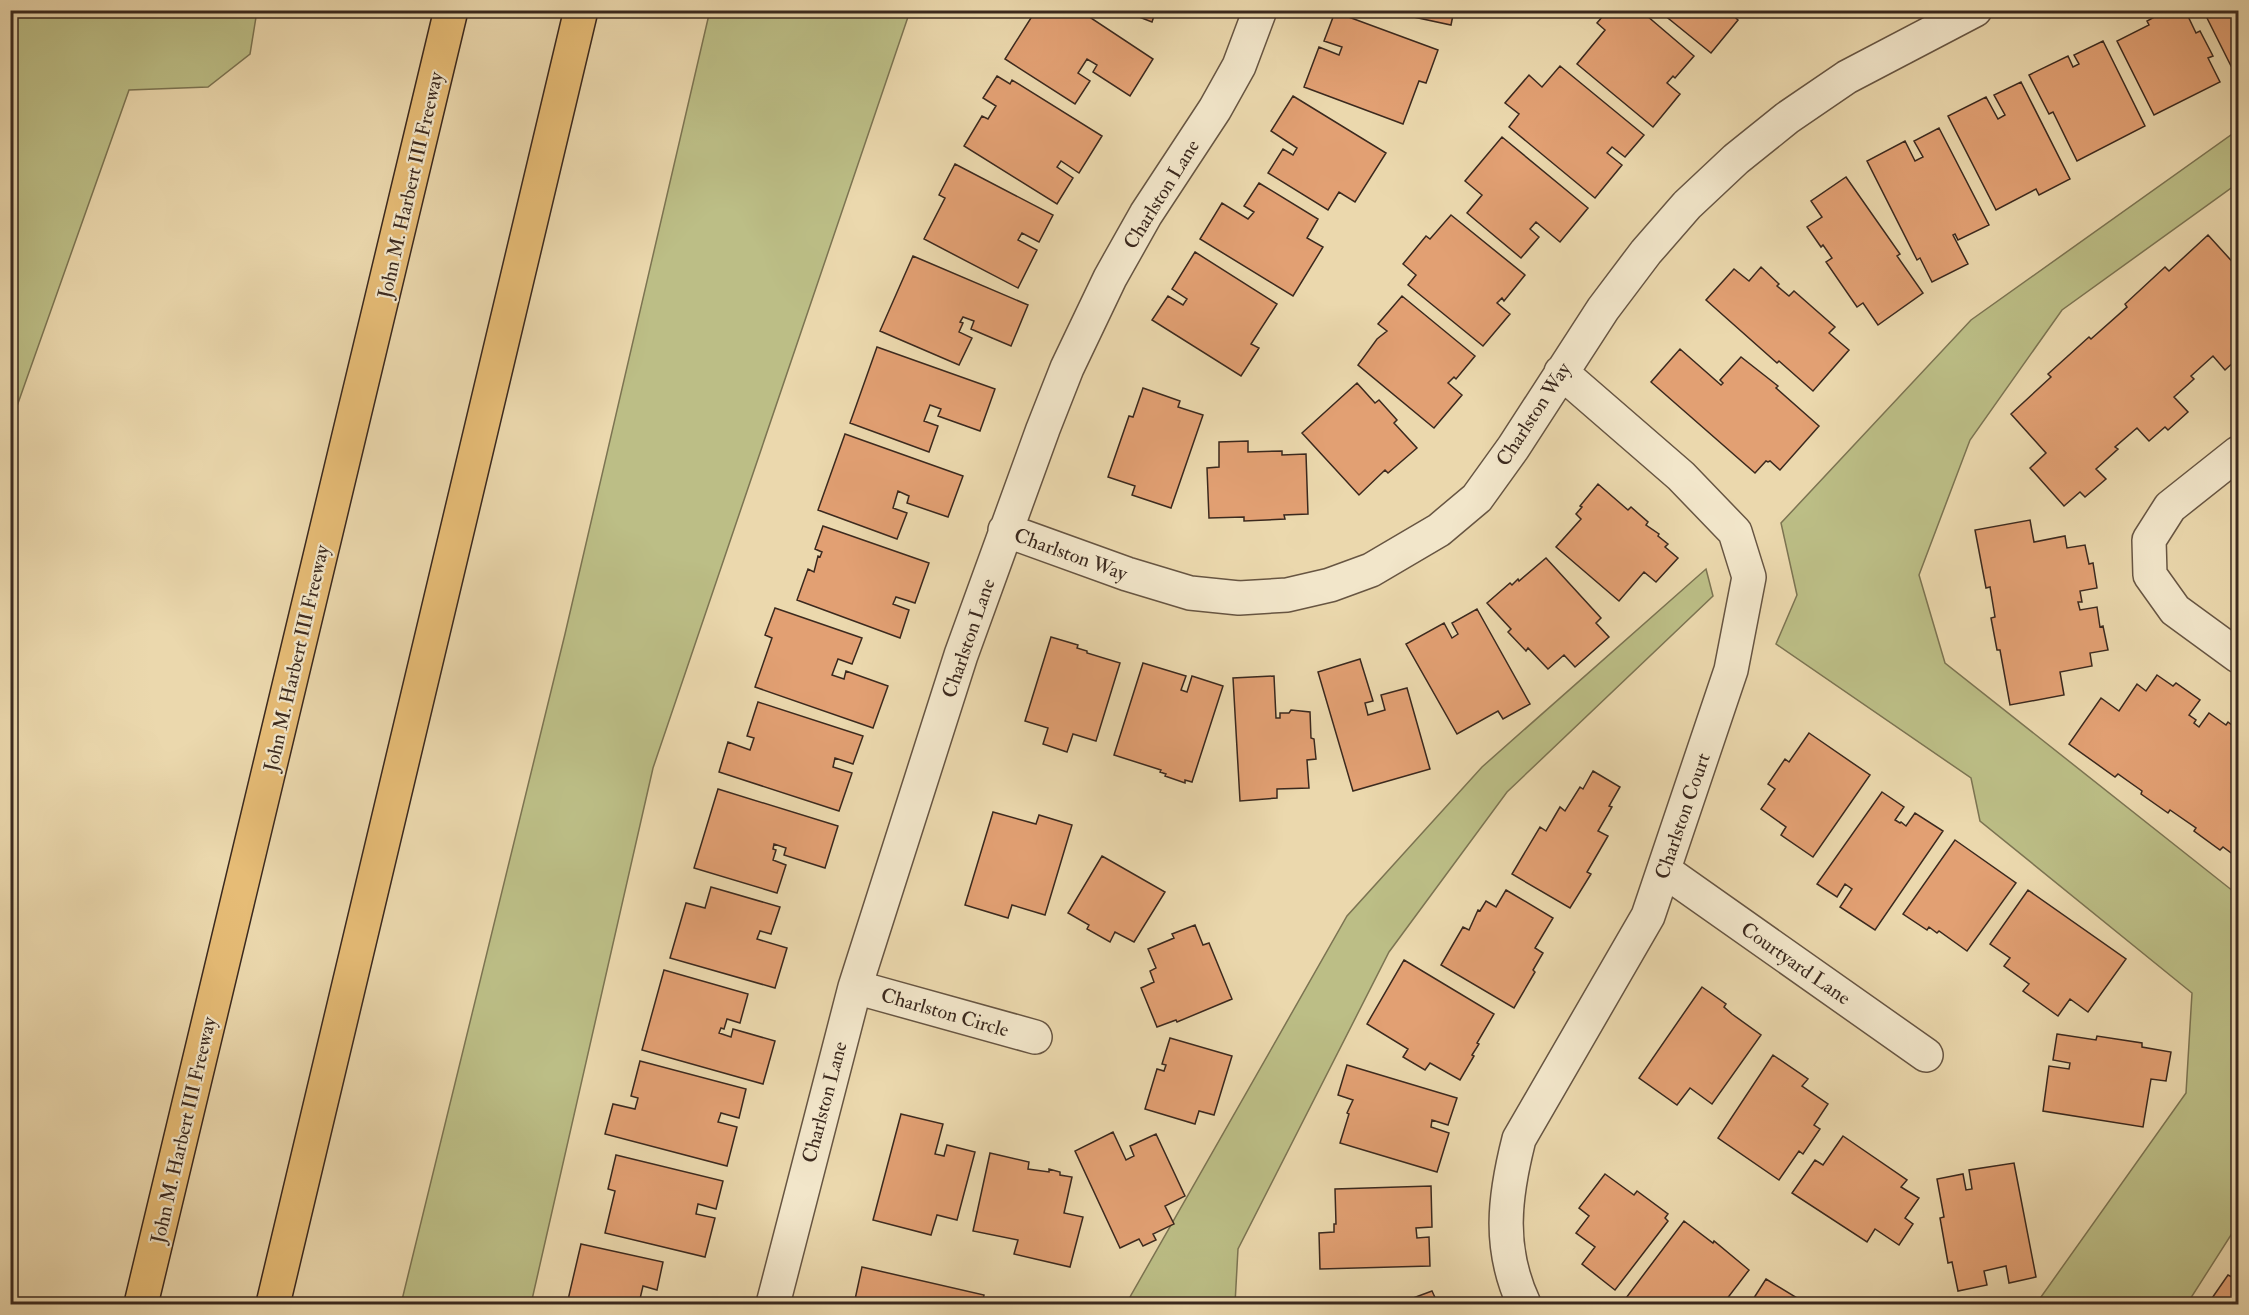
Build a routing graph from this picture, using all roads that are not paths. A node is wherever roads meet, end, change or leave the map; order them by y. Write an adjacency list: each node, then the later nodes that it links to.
1 (451, 10): 13 (highway, John M. Harbert III Freeway)
2 (581, 10): 14 (highway)
3 (1260, 10): 7 (street, Charlston Lane)
4 (1975, 10): 5 (street, Charlston Way)
5 (1561, 372): 7 (street, Charlston Way); 9 (street, Charlston Court)
6 (2238, 453): 8 (street)
7 (1005, 530): 10 (street, Charlston Lane)
8 (2238, 656)
9 (1665, 871): 12 (street, Courtyard Lane); 16 (street, Charlston Court)
10 (855, 987): 11 (street, Charlston Circle); 15 (street, Charlston Lane)
11 (1035, 1037)
12 (1926, 1055)
13 (141, 1305)
14 (273, 1305)
15 (773, 1305)
16 (1524, 1305)

